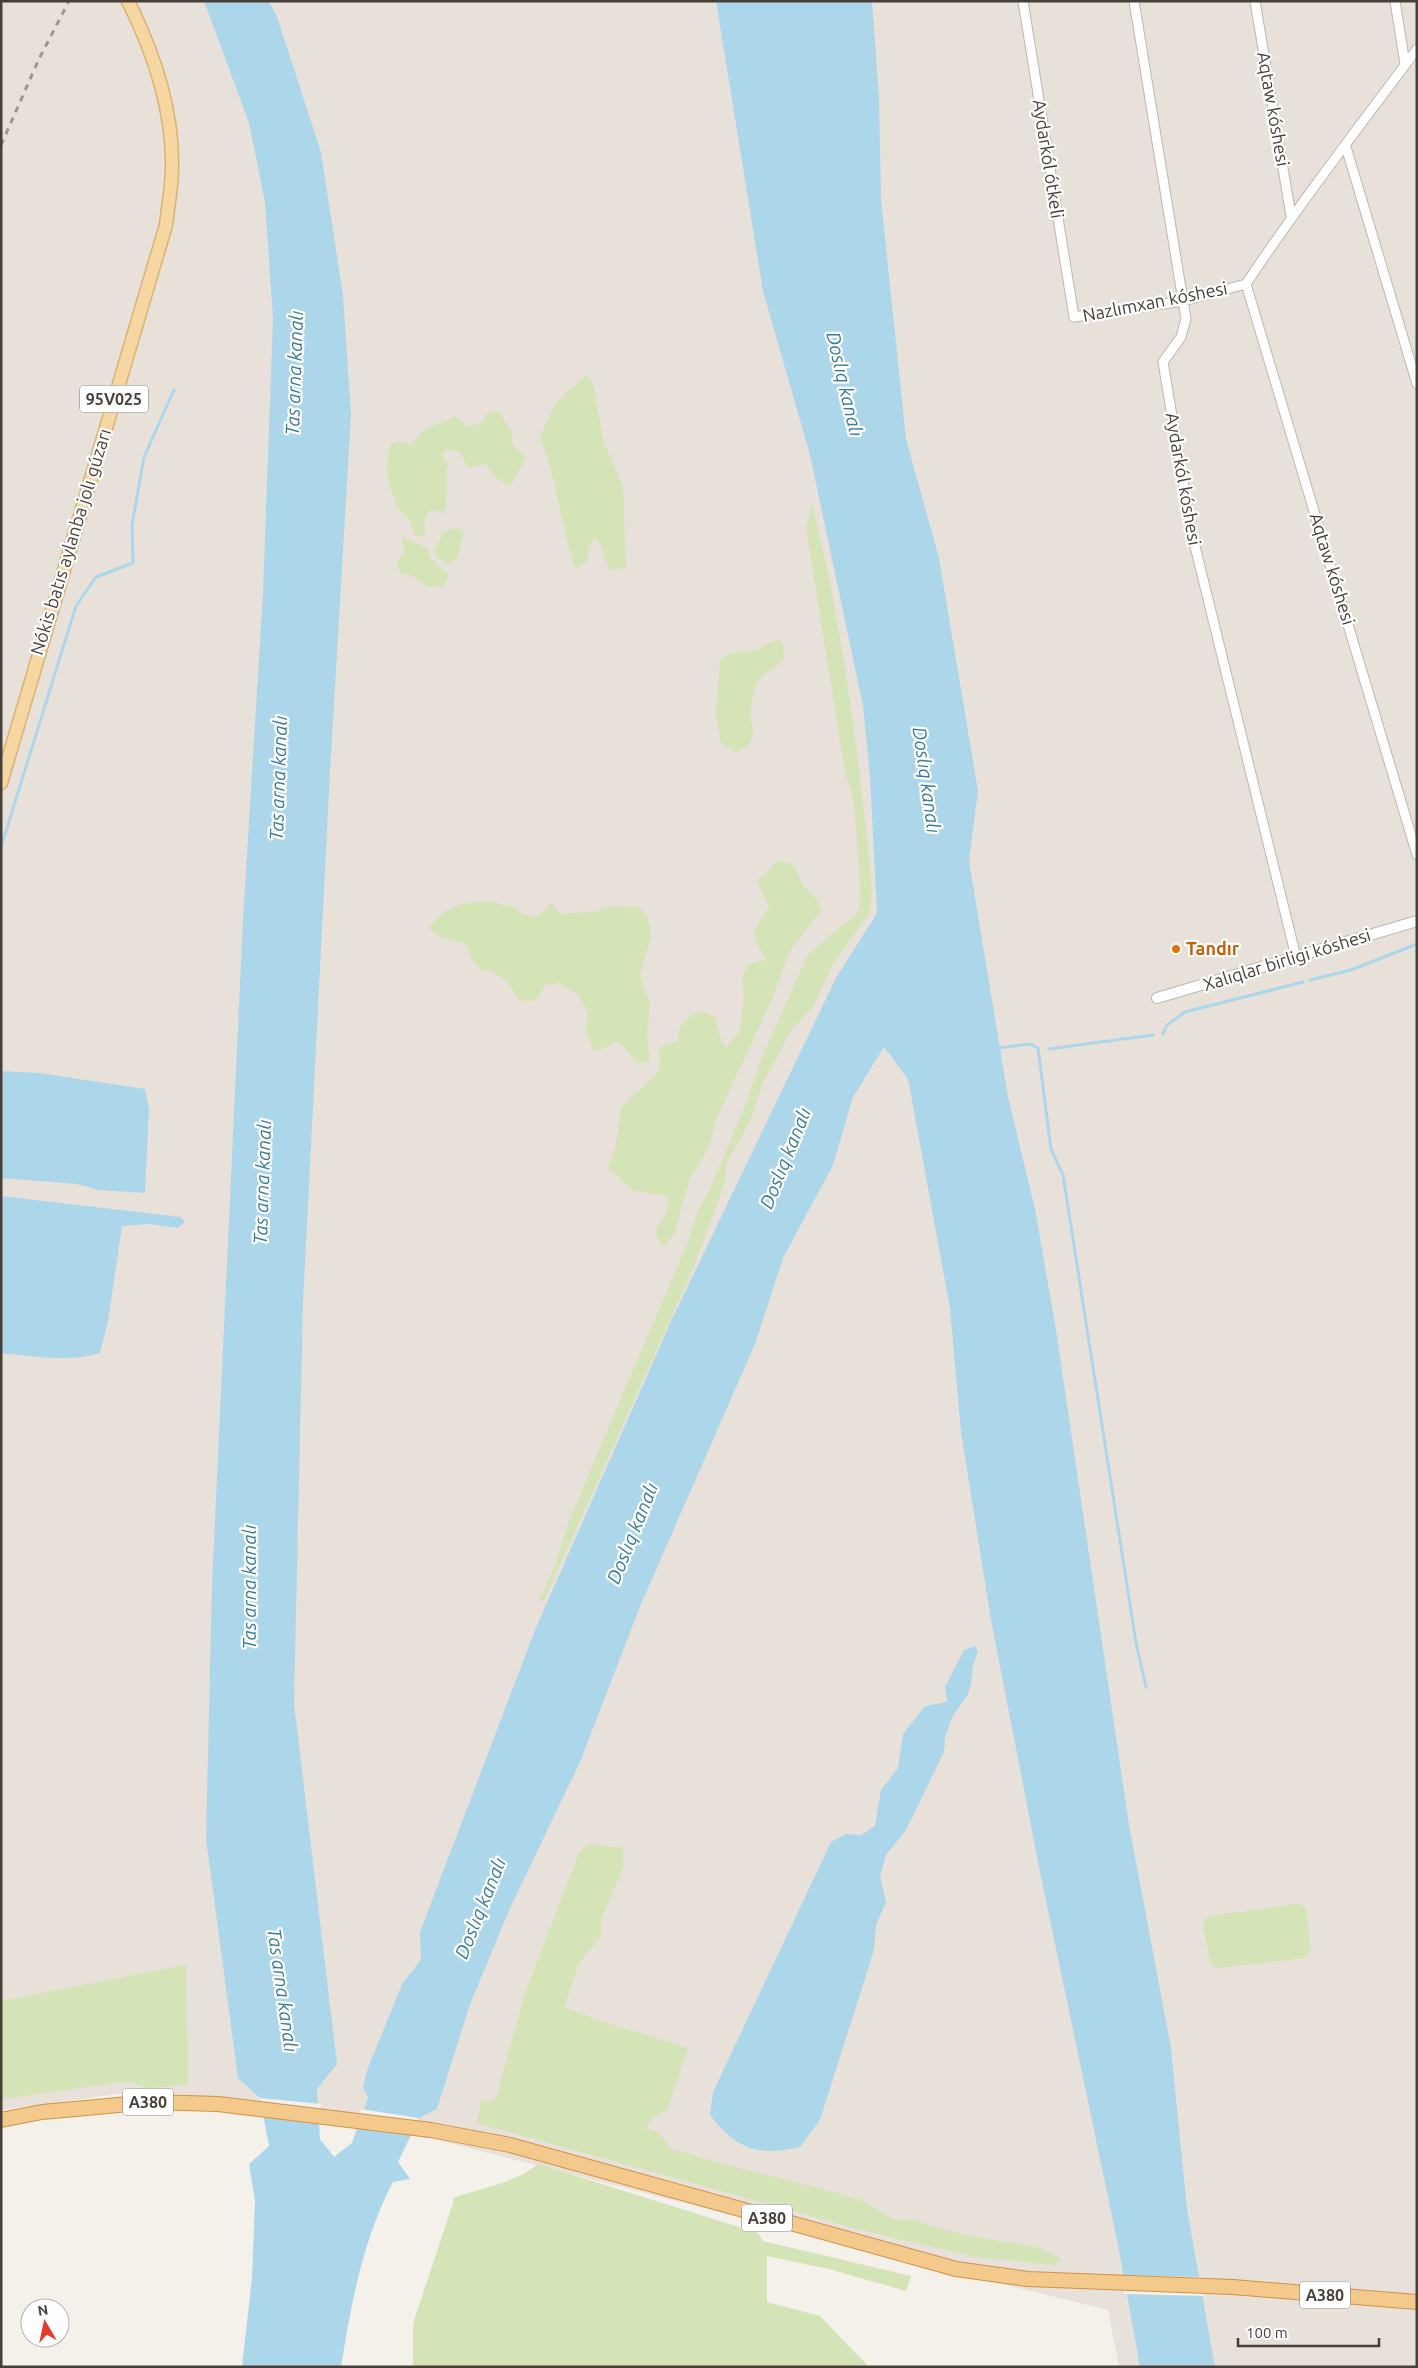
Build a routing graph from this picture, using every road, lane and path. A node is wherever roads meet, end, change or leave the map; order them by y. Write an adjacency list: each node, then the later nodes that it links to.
1 (1022, 1): 12 (street, Aydarkól ótkeli)
2 (1134, 1): 11 (street, Aydarkól kóshesi)
3 (1255, 1): 9 (street, Aqtaw kóshesi)
4 (1395, 1): 7 (street)
5 (128, 5): 14 (main road, Nókis batıs aylanba jolı gúzarı / 95V025)
6 (1417, 49): 7 (street, Nazlımxan kóshesi)
7 (1405, 64): 8 (street, Nazlımxan kóshesi)
8 (1346, 147): 9 (street, Nazlımxan kóshesi); 13 (street)
9 (1291, 216): 10 (street, Nazlımxan kóshesi)
10 (1246, 284): 11 (street, Nazlımxan kóshesi); 15 (street, Aqtaw kóshesi)
11 (1183, 301): 12 (street, Nazlımxan kóshesi); 17 (street, Aydarkól kóshesi)
12 (1074, 317)
13 (1417, 384)
14 (1, 783)
15 (1417, 855)
16 (1417, 921): 17 (street, Xalıqlar birligi kóshesi)
17 (1296, 957): 18 (street, Xalıqlar birligi kóshesi)
18 (1157, 998)
19 (1, 2120): 20 (highway, A380)
20 (1417, 2302)

